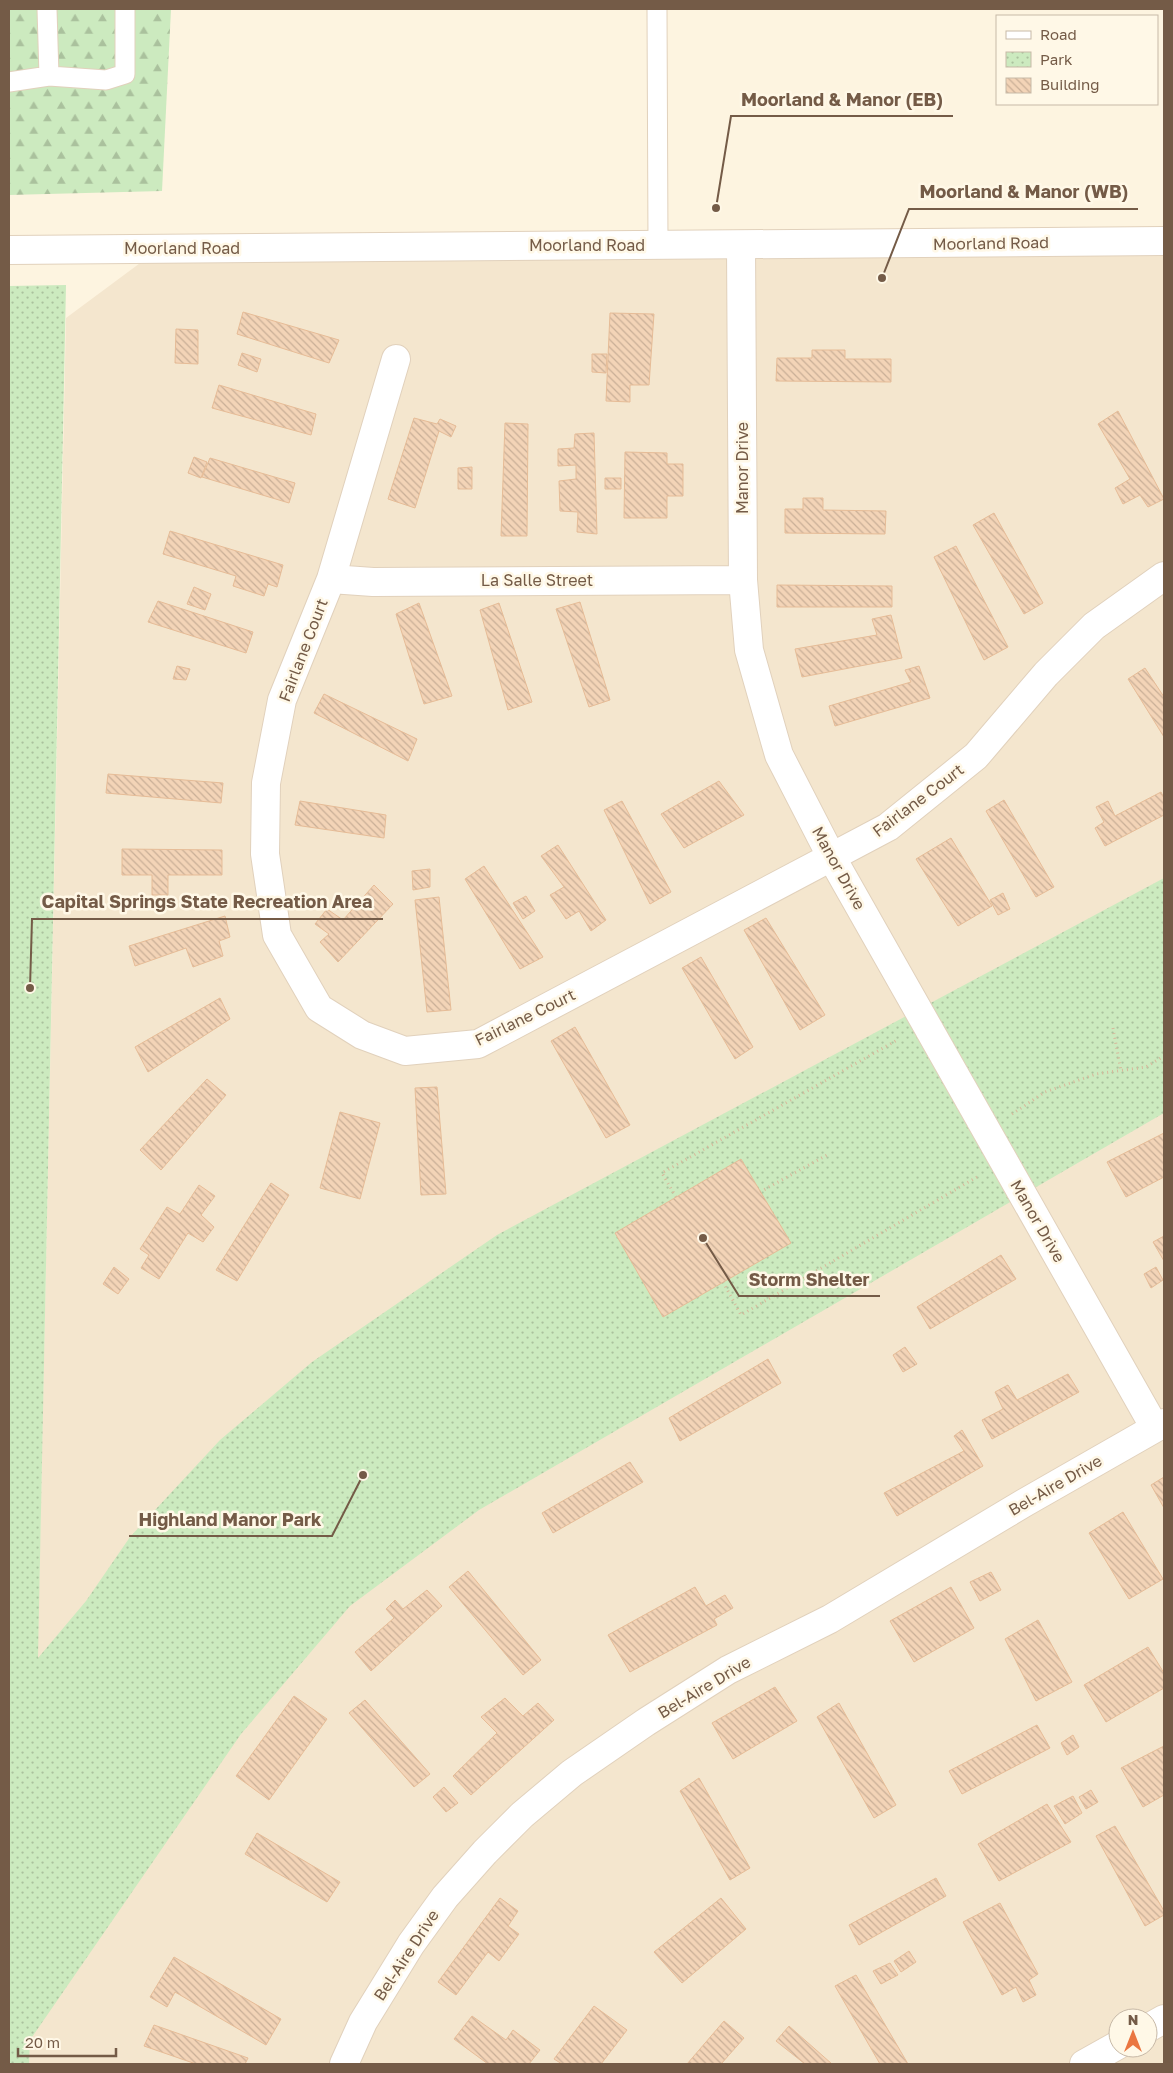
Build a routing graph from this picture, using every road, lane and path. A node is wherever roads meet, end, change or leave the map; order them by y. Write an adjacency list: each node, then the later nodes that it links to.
1 (47, 9): 4 (lane)
2 (125, 9): 4 (lane)
3 (657, 9): 7 (lane)
4 (49, 76): 5 (lane)
5 (9, 82)
6 (1164, 241): 8 (street, Moorland Road)
7 (658, 244): 8 (street, Moorland Road); 9 (street, Moorland Road)
8 (742, 245): 13 (street, Manor Drive)
9 (9, 250)
10 (396, 359): 12 (street, Fairlane Court)
11 (1164, 576): 14 (street, Fairlane Court)
12 (331, 579): 13 (street, La Salle Street); 14 (street, Fairlane Court)
13 (743, 580): 14 (street, Manor Drive)
14 (832, 858): 15 (street, Manor Drive)
15 (926, 1024): 19 (street, Manor Drive); 23 (path)
16 (1113, 1028): 18 (path)
17 (1164, 1056): 18 (path)
18 (1121, 1070): 19 (path)
19 (987, 1132): 21 (street, Manor Drive)
20 (827, 1155): 22 (path)
21 (1004, 1162): 24 (path); 25 (street, Manor Drive)
22 (760, 1192)
23 (676, 1198)
24 (723, 1282)
25 (1159, 1425): 27 (street, Bel-Aire Drive)
26 (1108, 2051): 28 (street)
27 (344, 2064)
28 (1084, 2064)

